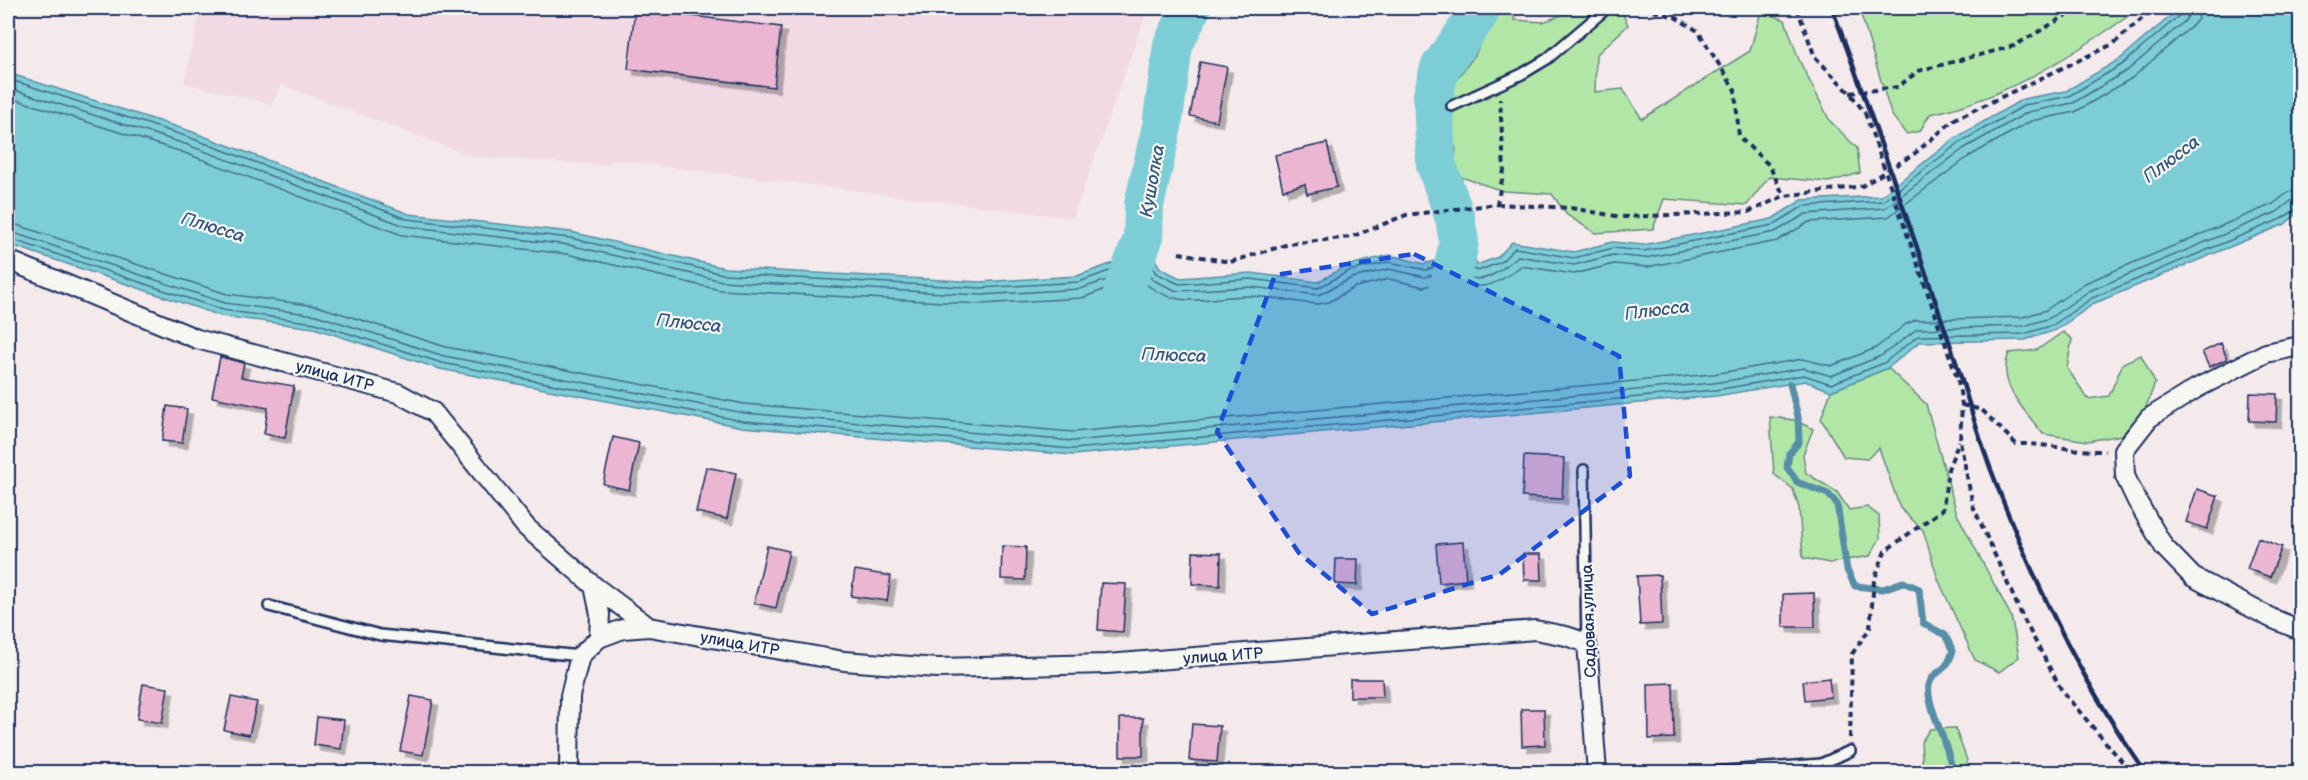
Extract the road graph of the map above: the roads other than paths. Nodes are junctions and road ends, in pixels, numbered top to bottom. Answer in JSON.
{"nodes":[{"id":1,"x":1607,"y":8,"type":"edge"},
{"id":2,"x":1452,"y":106,"type":"dead end"},
{"id":3,"x":8,"y":260,"type":"edge"},
{"id":4,"x":2301,"y":346,"type":"edge"},
{"id":5,"x":1584,"y":470,"type":"dead end"},
{"id":6,"x":594,"y":586,"type":"junction"},
{"id":7,"x":269,"y":606,"type":"dead end"},
{"id":8,"x":649,"y":627,"type":"junction"},
{"id":9,"x":2301,"y":630,"type":"edge"},
{"id":10,"x":599,"y":638,"type":"junction"},
{"id":11,"x":1587,"y":644,"type":"junction"},
{"id":12,"x":580,"y":656,"type":"junction"},
{"id":13,"x":1850,"y":751,"type":"road end"},
{"id":14,"x":569,"y":772,"type":"edge"},
{"id":15,"x":1597,"y":772,"type":"edge"},
{"id":16,"x":1712,"y":772,"type":"edge"}],
"edges":[{"from":1,"to":2,"type":"lane"},
{"from":3,"to":6,"type":"street","name":"улица ИТР"},
{"from":4,"to":9,"type":"street"},
{"from":5,"to":11,"type":"lane","name":"Садовая улица"},
{"from":6,"to":8,"type":"street","name":"улица ИТР"},
{"from":6,"to":10,"type":"street"},
{"from":7,"to":12,"type":"lane"},
{"from":8,"to":10,"type":"street"},
{"from":8,"to":11,"type":"street","name":"улица ИТР"},
{"from":10,"to":12,"type":"street"},
{"from":11,"to":15,"type":"street","name":"Садовая улица"},
{"from":12,"to":14,"type":"street"},
{"from":13,"to":16,"type":"lane"}]}
